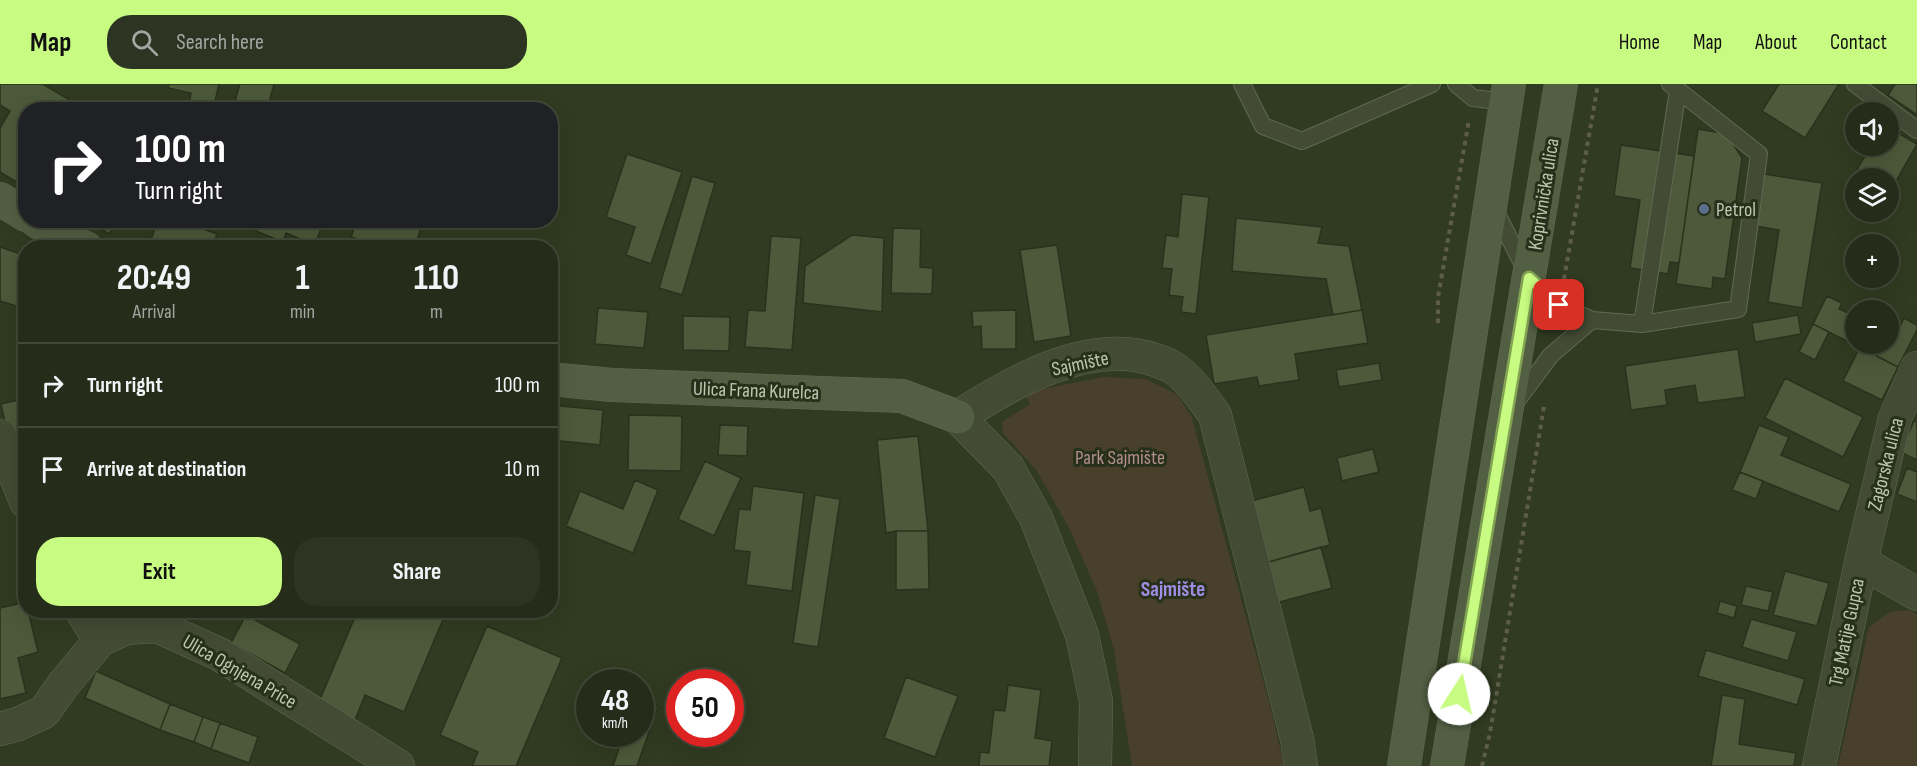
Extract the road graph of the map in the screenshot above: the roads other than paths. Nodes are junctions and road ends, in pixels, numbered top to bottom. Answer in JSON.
{"nodes":[{"id":1,"x":1242,"y":84,"type":"edge"},
{"id":2,"x":1432,"y":84,"type":"edge"},
{"id":3,"x":1456,"y":84,"type":"edge"},
{"id":4,"x":1561,"y":84,"type":"edge"},
{"id":5,"x":1855,"y":84,"type":"edge"},
{"id":6,"x":1674,"y":87,"type":"edge"},
{"id":7,"x":1508,"y":93,"type":"edge"},
{"id":8,"x":1917,"y":130,"type":"edge"},
{"id":9,"x":0,"y":199,"type":"edge"},
{"id":10,"x":1491,"y":202,"type":"junction"},
{"id":11,"x":18,"y":210,"type":"edge"},
{"id":12,"x":47,"y":228,"type":"edge"},
{"id":13,"x":68,"y":240,"type":"edge"},
{"id":14,"x":1529,"y":278,"type":"junction"},
{"id":15,"x":1592,"y":320,"type":"junction"},
{"id":16,"x":1642,"y":324,"type":"junction"},
{"id":17,"x":1917,"y":368,"type":"edge"},
{"id":18,"x":558,"y":380,"type":"edge"},
{"id":19,"x":1506,"y":416,"type":"junction"},
{"id":20,"x":958,"y":417,"type":"junction"},
{"id":21,"x":0,"y":436,"type":"edge"},
{"id":22,"x":18,"y":482,"type":"edge"},
{"id":23,"x":1861,"y":562,"type":"junction"},
{"id":24,"x":1917,"y":594,"type":"edge"},
{"id":25,"x":86,"y":618,"type":"edge"},
{"id":26,"x":100,"y":640,"type":"junction"},
{"id":27,"x":0,"y":729,"type":"edge"},
{"id":28,"x":398,"y":766,"type":"edge"},
{"id":29,"x":1095,"y":766,"type":"edge"},
{"id":30,"x":1301,"y":766,"type":"edge"},
{"id":31,"x":1404,"y":766,"type":"edge"},
{"id":32,"x":1447,"y":766,"type":"edge"},
{"id":33,"x":1819,"y":766,"type":"edge"}],
"edges":[{"from":1,"to":2,"type":"lane"},
{"from":3,"to":7,"type":"lane"},
{"from":4,"to":14,"type":"main road","name":"Koprivnička ulica"},
{"from":5,"to":8,"type":"lane"},
{"from":6,"to":16,"type":"lane"},
{"from":6,"to":16,"type":"lane"},
{"from":7,"to":10,"type":"main road"},
{"from":9,"to":11,"type":"main road"},
{"from":10,"to":14,"type":"lane"},
{"from":10,"to":31,"type":"main road"},
{"from":12,"to":13,"type":"main road"},
{"from":14,"to":15,"type":"lane"},
{"from":14,"to":19,"type":"main road","name":"Koprivnička ulica"},
{"from":15,"to":16,"type":"lane"},
{"from":15,"to":19,"type":"lane"},
{"from":17,"to":23,"type":"street","name":"Zagorska ulica"},
{"from":18,"to":20,"type":"main road","name":"Ulica Frana Kurelca"},
{"from":19,"to":32,"type":"main road","name":"Koprivnička ulica"},
{"from":20,"to":29,"type":"street"},
{"from":20,"to":30,"type":"street","name":"Sajmište"},
{"from":21,"to":22,"type":"street"},
{"from":23,"to":24,"type":"street","name":"Trg Matije Gupca"},
{"from":23,"to":33,"type":"street","name":"Trg Matije Gupca"},
{"from":25,"to":26,"type":"street"},
{"from":26,"to":27,"type":"street","name":"Ulica Ognjena Price"},
{"from":26,"to":28,"type":"street","name":"Ulica Ognjena Price"}]}
